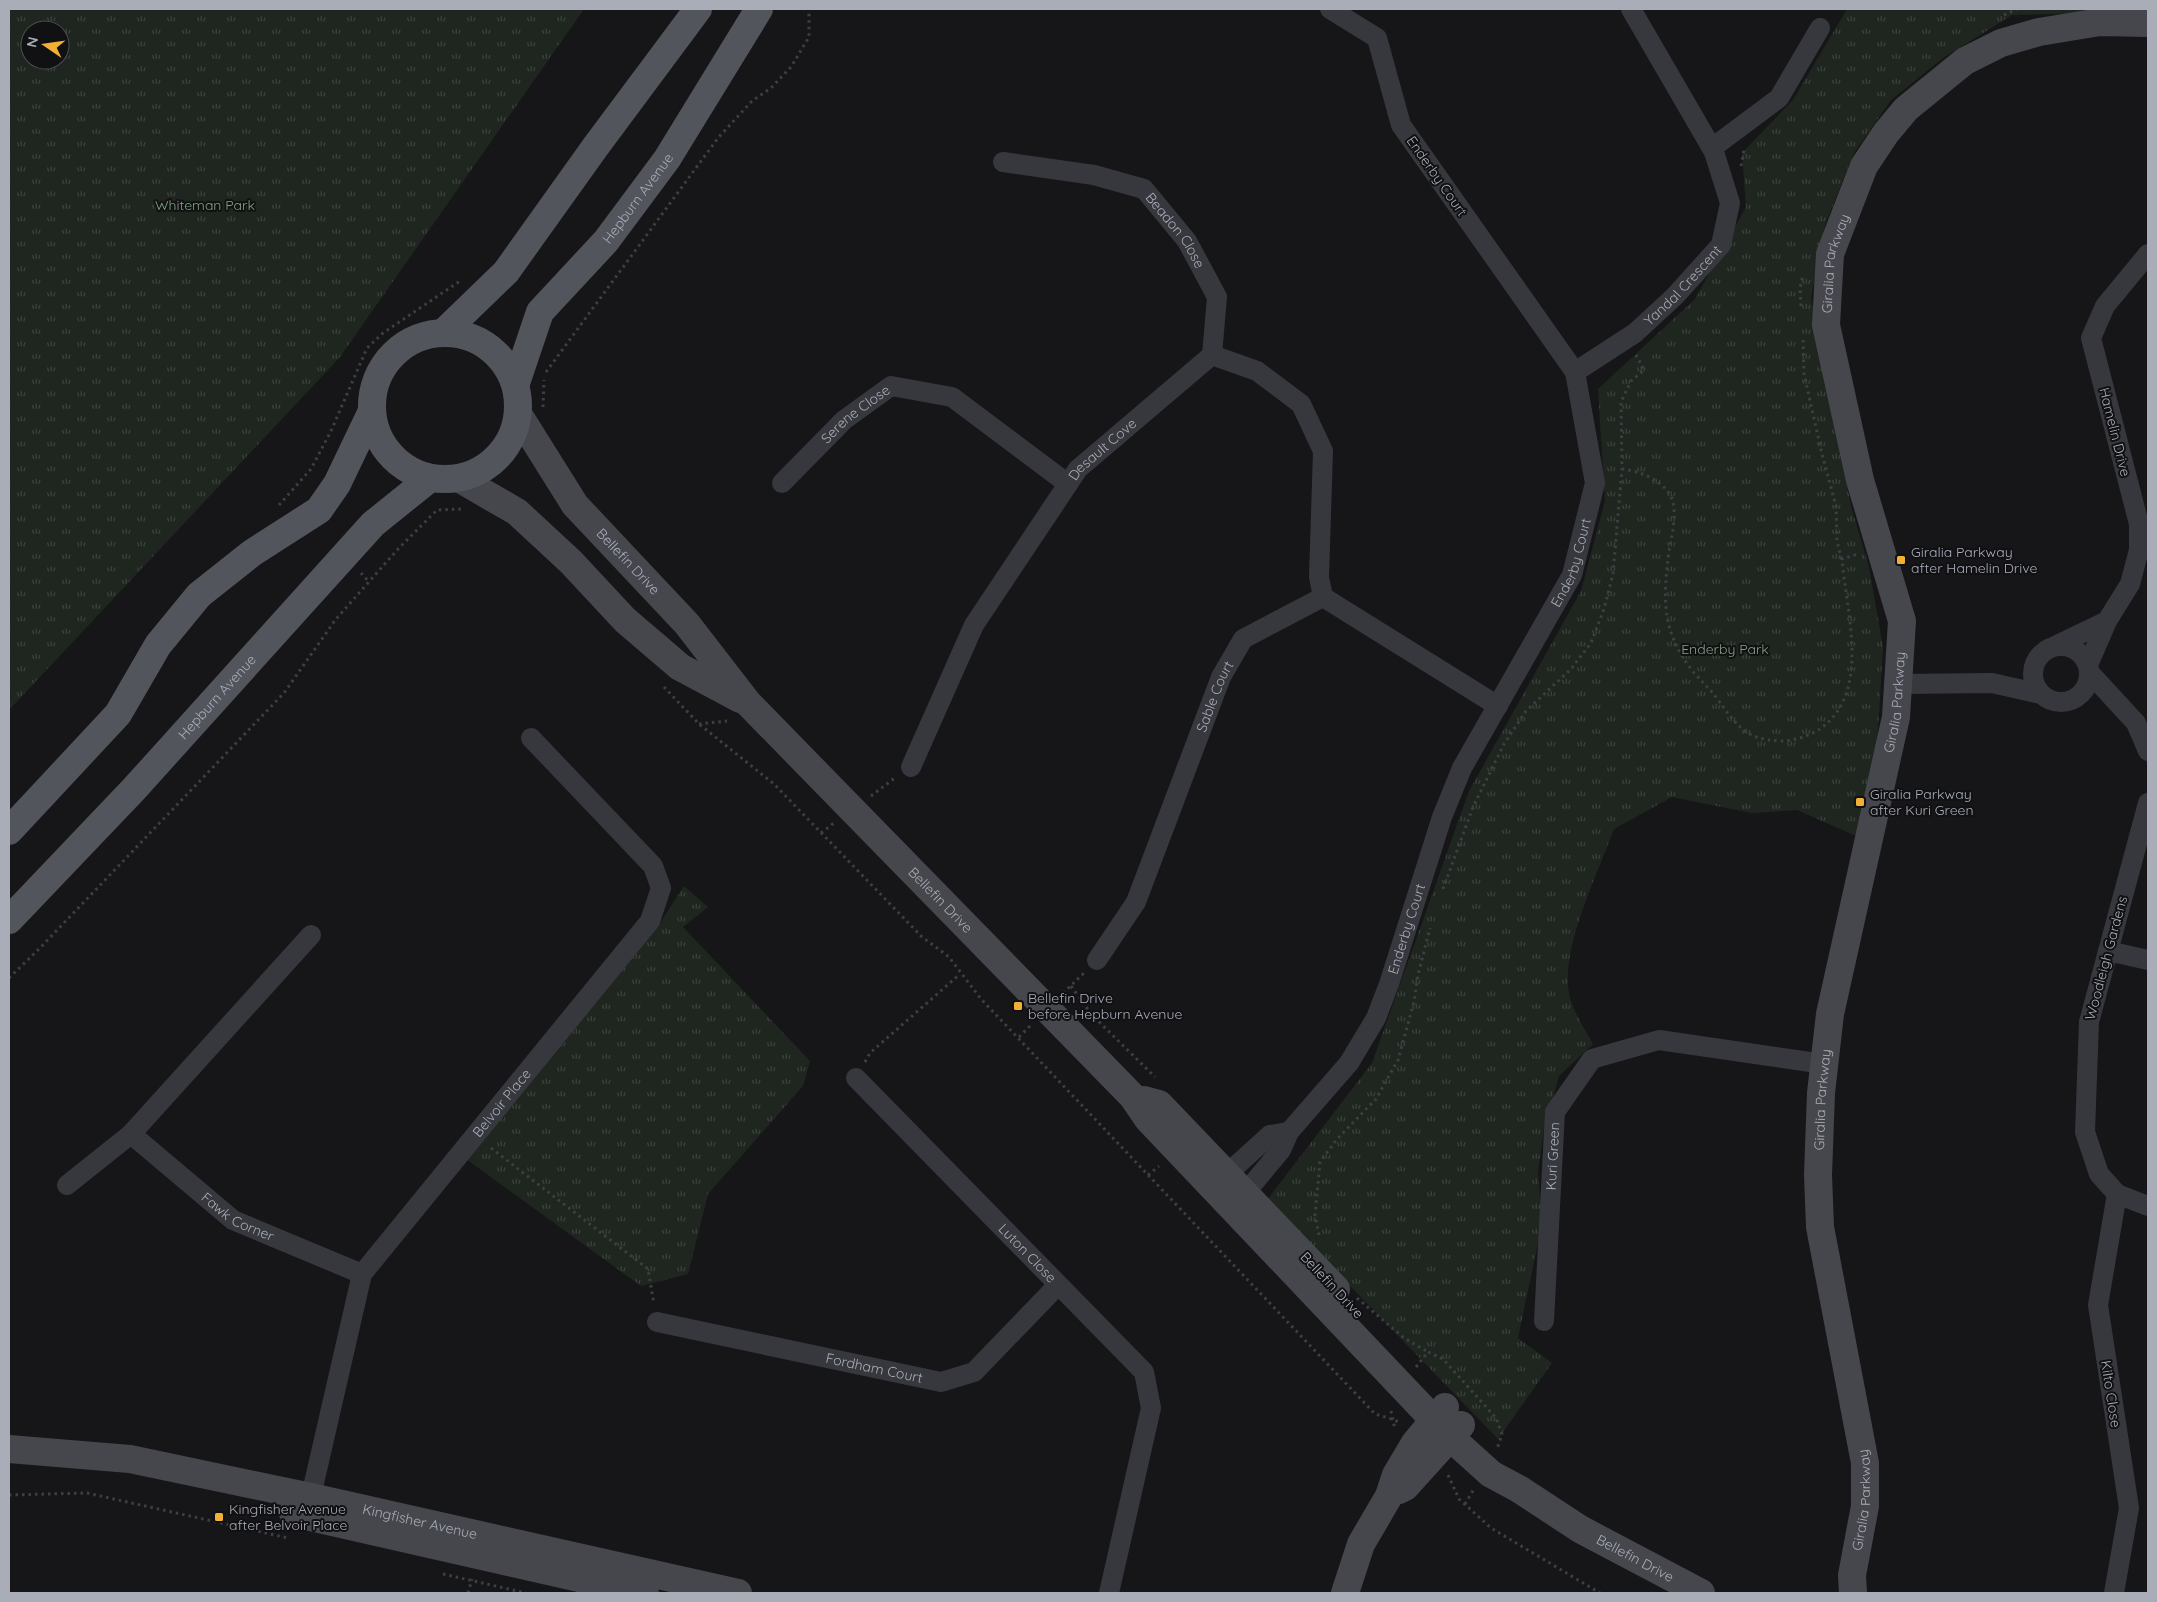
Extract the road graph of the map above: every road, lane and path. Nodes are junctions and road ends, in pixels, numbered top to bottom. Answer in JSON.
{"nodes":[{"id":1,"x":698,"y":9,"type":"edge"},
{"id":2,"x":760,"y":9,"type":"edge"},
{"id":3,"x":809,"y":9,"type":"edge"},
{"id":4,"x":1330,"y":9,"type":"edge"},
{"id":5,"x":1631,"y":9,"type":"edge"},
{"id":6,"x":2146,"y":24,"type":"edge"},
{"id":7,"x":1820,"y":28,"type":"dead end"},
{"id":8,"x":1712,"y":148,"type":"junction"},
{"id":9,"x":1002,"y":162,"type":"dead end"},
{"id":10,"x":2148,"y":254,"type":"edge"},
{"id":11,"x":445,"y":331,"type":"junction"},
{"id":12,"x":1627,"y":339,"type":"junction"},
{"id":13,"x":1212,"y":356,"type":"junction"},
{"id":14,"x":1575,"y":372,"type":"junction"},
{"id":15,"x":516,"y":383,"type":"junction"},
{"id":16,"x":531,"y":411,"type":"junction"},
{"id":17,"x":371,"y":413,"type":"junction"},
{"id":18,"x":1622,"y":469,"type":"junction"},
{"id":19,"x":429,"y":478,"type":"junction"},
{"id":20,"x":460,"y":479,"type":"junction"},
{"id":21,"x":782,"y":483,"type":"dead end"},
{"id":22,"x":1068,"y":484,"type":"junction"},
{"id":23,"x":471,"y":509,"type":"dead end"},
{"id":24,"x":1880,"y":548,"type":"junction"},
{"id":25,"x":2144,"y":550,"type":"edge"},
{"id":26,"x":1322,"y":597,"type":"junction"},
{"id":27,"x":2107,"y":621,"type":"junction"},
{"id":28,"x":2055,"y":646,"type":"junction"},
{"id":29,"x":2034,"y":668,"type":"junction"},
{"id":30,"x":2088,"y":668,"type":"junction"},
{"id":31,"x":1992,"y":683,"type":"junction"},
{"id":32,"x":1900,"y":684,"type":"junction"},
{"id":33,"x":662,"y":685,"type":"dead end"},
{"id":34,"x":2041,"y":694,"type":"junction"},
{"id":35,"x":2077,"y":697,"type":"junction"},
{"id":36,"x":748,"y":703,"type":"junction"},
{"id":37,"x":1498,"y":706,"type":"junction"},
{"id":38,"x":2122,"y":708,"type":"junction"},
{"id":39,"x":531,"y":738,"type":"dead end"},
{"id":40,"x":2148,"y":751,"type":"edge"},
{"id":41,"x":911,"y":767,"type":"joint"},
{"id":42,"x":2148,"y":803,"type":"edge"},
{"id":43,"x":852,"y":810,"type":"junction"},
{"id":44,"x":9,"y":830,"type":"edge"},
{"id":45,"x":1441,"y":895,"type":"dead end"},
{"id":46,"x":9,"y":920,"type":"edge"},
{"id":47,"x":1432,"y":920,"type":"dead end"},
{"id":48,"x":311,"y":935,"type":"dead end"},
{"id":49,"x":2108,"y":951,"type":"junction"},
{"id":50,"x":1097,"y":960,"type":"joint"},
{"id":51,"x":2148,"y":960,"type":"edge"},
{"id":52,"x":960,"y":974,"type":"junction"},
{"id":53,"x":9,"y":978,"type":"edge"},
{"id":54,"x":1047,"y":1009,"type":"junction"},
{"id":55,"x":1824,"y":1064,"type":"junction"},
{"id":56,"x":856,"y":1078,"type":"joint"},
{"id":57,"x":1289,"y":1132,"type":"junction"},
{"id":58,"x":131,"y":1134,"type":"junction"},
{"id":59,"x":475,"y":1135,"type":"junction"},
{"id":60,"x":1220,"y":1180,"type":"junction"},
{"id":61,"x":67,"y":1185,"type":"dead end"},
{"id":62,"x":2117,"y":1194,"type":"junction"},
{"id":63,"x":1239,"y":1200,"type":"junction"},
{"id":64,"x":2148,"y":1206,"type":"edge"},
{"id":65,"x":1320,"y":1240,"type":"dead end"},
{"id":66,"x":362,"y":1274,"type":"junction"},
{"id":67,"x":1058,"y":1285,"type":"junction"},
{"id":68,"x":1352,"y":1293,"type":"dead end"},
{"id":69,"x":1544,"y":1321,"type":"dead end"},
{"id":70,"x":657,"y":1322,"type":"joint"},
{"id":71,"x":1428,"y":1352,"type":"dead end"},
{"id":72,"x":1441,"y":1430,"type":"junction"},
{"id":73,"x":9,"y":1449,"type":"edge"},
{"id":74,"x":9,"y":1468,"type":"edge"},
{"id":75,"x":9,"y":1495,"type":"edge"},
{"id":76,"x":309,"y":1506,"type":"junction"},
{"id":77,"x":297,"y":1541,"type":"dead end"},
{"id":78,"x":442,"y":1574,"type":"dead end"},
{"id":79,"x":1846,"y":1587,"type":"edge"},
{"id":80,"x":526,"y":1593,"type":"edge"},
{"id":81,"x":645,"y":1593,"type":"edge"},
{"id":82,"x":738,"y":1593,"type":"edge"},
{"id":83,"x":1109,"y":1593,"type":"edge"},
{"id":84,"x":1345,"y":1593,"type":"edge"},
{"id":85,"x":1600,"y":1593,"type":"edge"},
{"id":86,"x":1701,"y":1593,"type":"edge"},
{"id":87,"x":2114,"y":1593,"type":"edge"}],
"edges":[{"from":1,"to":11,"type":"main road"},
{"from":2,"to":15,"type":"main road","name":"Hepburn Avenue"},
{"from":3,"to":16,"type":"path"},
{"from":4,"to":14,"type":"street","name":"Enderby Court"},
{"from":5,"to":8,"type":"street","name":"Yandal Crescent"},
{"from":6,"to":24,"type":"street","name":"Giralia Parkway"},
{"from":7,"to":8,"type":"street"},
{"from":8,"to":12,"type":"street","name":"Yandal Crescent"},
{"from":9,"to":13,"type":"street","name":"Beadon Close"},
{"from":10,"to":25,"type":"street","name":"Hamelin Drive"},
{"from":11,"to":15,"type":"main road"},
{"from":11,"to":17,"type":"main road"},
{"from":12,"to":14,"type":"street","name":"Yandal Crescent"},
{"from":12,"to":18,"type":"path"},
{"from":13,"to":22,"type":"street","name":"Desault Cove"},
{"from":13,"to":26,"type":"street"},
{"from":14,"to":37,"type":"street","name":"Enderby Court"},
{"from":15,"to":16,"type":"main road"},
{"from":16,"to":20,"type":"main road"},
{"from":16,"to":36,"type":"street","name":"Bellefin Drive"},
{"from":17,"to":19,"type":"main road"},
{"from":17,"to":44,"type":"main road"},
{"from":18,"to":24,"type":"path"},
{"from":18,"to":45,"type":"path"},
{"from":19,"to":20,"type":"main road"},
{"from":19,"to":46,"type":"main road","name":"Hepburn Avenue"},
{"from":20,"to":36,"type":"street","name":"Bellefin Drive"},
{"from":21,"to":22,"type":"street","name":"Serene Close"},
{"from":22,"to":41,"type":"street","name":"Desault Cove"},
{"from":23,"to":53,"type":"path"},
{"from":24,"to":32,"type":"street","name":"Giralia Parkway"},
{"from":25,"to":27,"type":"street","name":"Hamelin Drive"},
{"from":26,"to":37,"type":"street"},
{"from":26,"to":50,"type":"street","name":"Sable Court"},
{"from":27,"to":28,"type":"street"},
{"from":27,"to":30,"type":"street","name":"Hamelin Drive"},
{"from":28,"to":29,"type":"street"},
{"from":28,"to":30,"type":"street"},
{"from":29,"to":31,"type":"street"},
{"from":29,"to":34,"type":"street"},
{"from":30,"to":35,"type":"street"},
{"from":30,"to":38,"type":"street"},
{"from":31,"to":32,"type":"street"},
{"from":31,"to":34,"type":"street"},
{"from":32,"to":55,"type":"street","name":"Giralia Parkway"},
{"from":33,"to":52,"type":"path"},
{"from":34,"to":35,"type":"street"},
{"from":35,"to":38,"type":"street"},
{"from":36,"to":43,"type":"street","name":"Bellefin Drive"},
{"from":37,"to":57,"type":"street","name":"Enderby Court"},
{"from":38,"to":40,"type":"street"},
{"from":39,"to":59,"type":"street","name":"Belvoir Place"},
{"from":41,"to":43,"type":"path"},
{"from":42,"to":49,"type":"street","name":"Woodleigh Gardens"},
{"from":43,"to":54,"type":"street","name":"Bellefin Drive"},
{"from":47,"to":65,"type":"path"},
{"from":48,"to":58,"type":"street"},
{"from":49,"to":51,"type":"street"},
{"from":49,"to":62,"type":"street","name":"Woodleigh Gardens"},
{"from":50,"to":54,"type":"path"},
{"from":52,"to":56,"type":"path"},
{"from":52,"to":72,"type":"path"},
{"from":54,"to":60,"type":"street","name":"Bellefin Drive"},
{"from":55,"to":69,"type":"street","name":"Kuri Green"},
{"from":55,"to":79,"type":"street","name":"Giralia Parkway"},
{"from":56,"to":67,"type":"street","name":"Luton Close"},
{"from":57,"to":60,"type":"street"},
{"from":57,"to":63,"type":"street","name":"Enderby Court"},
{"from":58,"to":61,"type":"street"},
{"from":58,"to":66,"type":"street","name":"Fawk Corner"},
{"from":59,"to":66,"type":"street","name":"Belvoir Place"},
{"from":59,"to":70,"type":"path"},
{"from":60,"to":63,"type":"street","name":"Bellefin Drive"},
{"from":62,"to":64,"type":"street","name":"Woodleigh Gardens"},
{"from":62,"to":87,"type":"street","name":"Kilto Close"},
{"from":63,"to":72,"type":"street","name":"Bellefin Drive"},
{"from":66,"to":76,"type":"street","name":"Belvoir Place"},
{"from":67,"to":70,"type":"street","name":"Fordham Court"},
{"from":67,"to":83,"type":"street","name":"Luton Close"},
{"from":68,"to":71,"type":"path"},
{"from":72,"to":84,"type":"street"},
{"from":72,"to":85,"type":"path"},
{"from":72,"to":86,"type":"street","name":"Bellefin Drive"},
{"from":73,"to":76,"type":"street","name":"Kingfisher Avenue"},
{"from":74,"to":76,"type":"street","name":"Kingfisher Avenue"},
{"from":75,"to":77,"type":"path"},
{"from":76,"to":81,"type":"street","name":"Kingfisher Avenue"},
{"from":76,"to":82,"type":"street","name":"Kingfisher Avenue"},
{"from":78,"to":80,"type":"path"}]}
